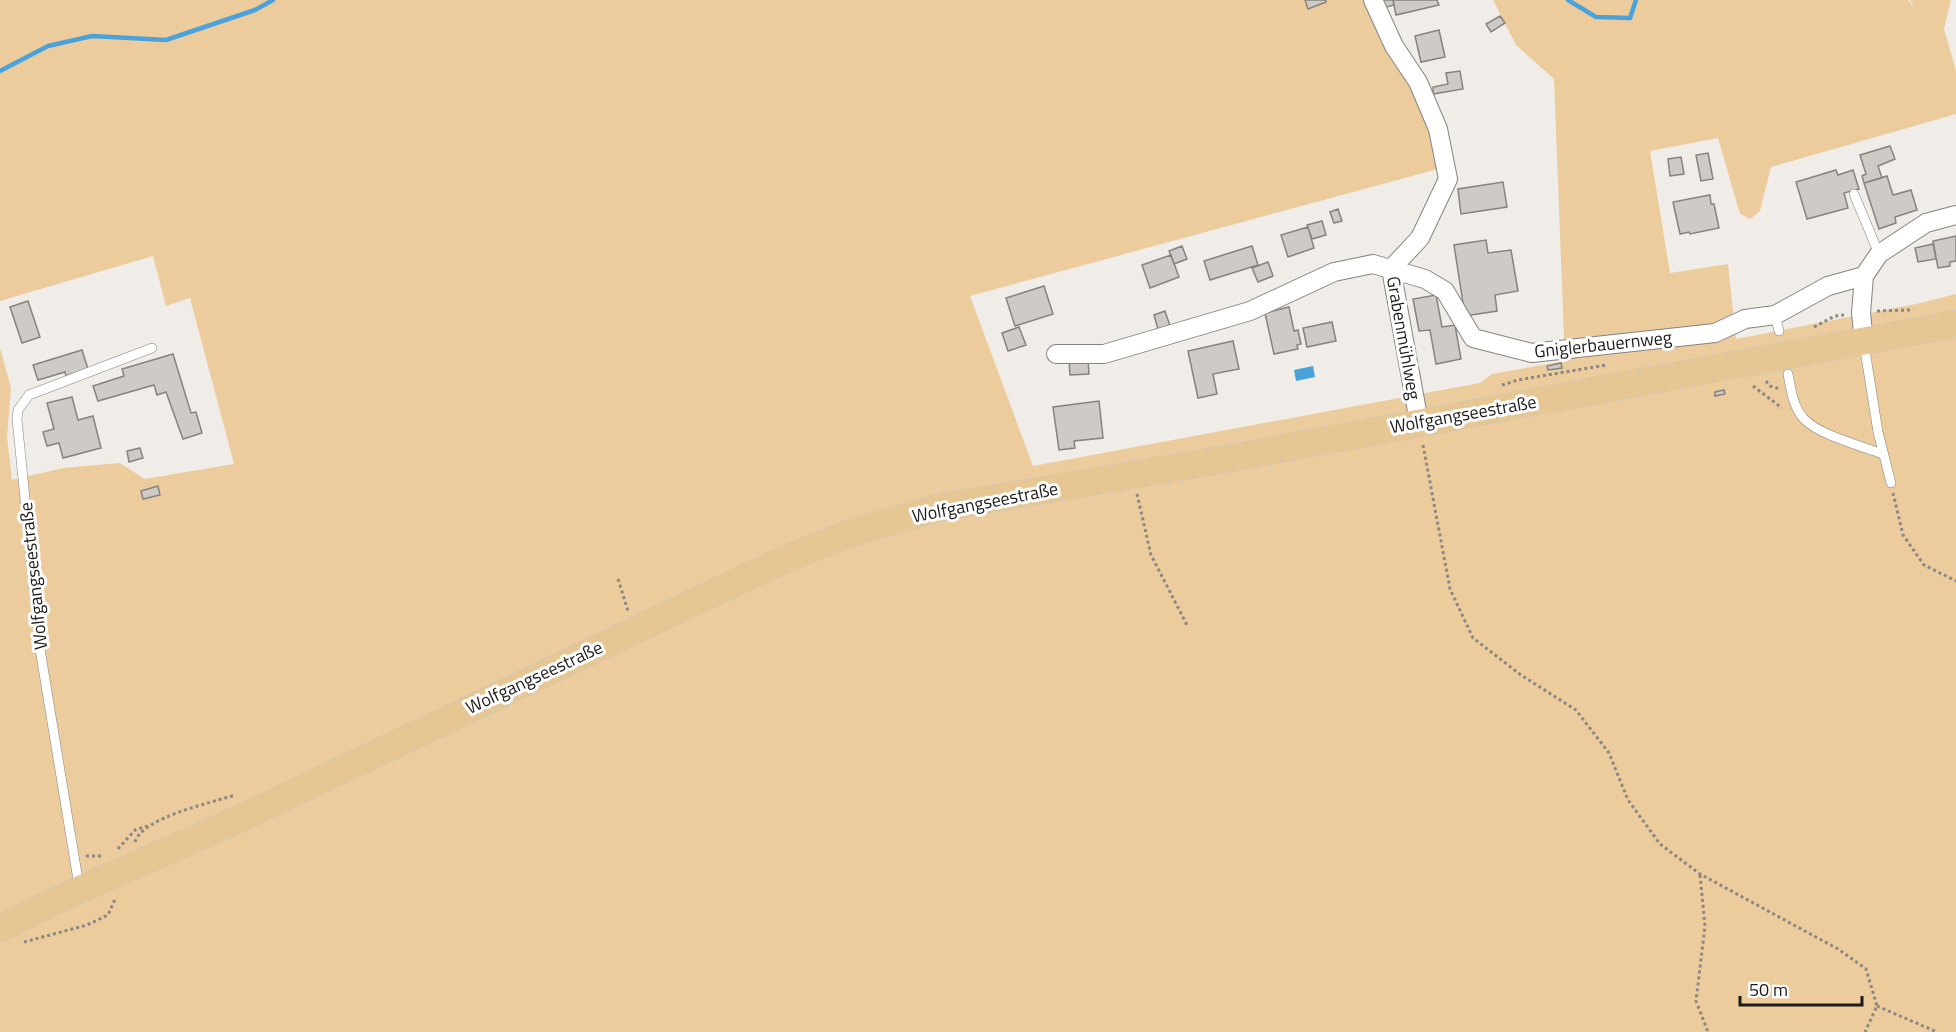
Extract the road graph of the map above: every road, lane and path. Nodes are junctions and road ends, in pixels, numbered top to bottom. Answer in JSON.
{"nodes":[{"id":1,"x":1373,"y":0,"type":"edge"},
{"id":2,"x":1854,"y":194,"type":"dead end"},
{"id":3,"x":1956,"y":215,"type":"edge"},
{"id":4,"x":1879,"y":254,"type":"junction"},
{"id":5,"x":1391,"y":269,"type":"junction"},
{"id":6,"x":1864,"y":276,"type":"junction"},
{"id":7,"x":1916,"y":310,"type":"dead end"},
{"id":8,"x":1861,"y":313,"type":"junction"},
{"id":9,"x":1956,"y":324,"type":"edge"},
{"id":10,"x":1864,"y":342,"type":"junction"},
{"id":11,"x":152,"y":348,"type":"dead end"},
{"id":12,"x":1056,"y":354,"type":"dead end"},
{"id":13,"x":1788,"y":375,"type":"dead end"},
{"id":14,"x":1753,"y":386,"type":"dead end"},
{"id":15,"x":1804,"y":419,"type":"junction"},
{"id":16,"x":1419,"y":422,"type":"junction"},
{"id":17,"x":1883,"y":454,"type":"junction"},
{"id":18,"x":1132,"y":474,"type":"junction"},
{"id":19,"x":1891,"y":483,"type":"joint"},
{"id":20,"x":618,"y":579,"type":"dead end"},
{"id":21,"x":1956,"y":581,"type":"edge"},
{"id":22,"x":1188,"y":627,"type":"dead end"},
{"id":23,"x":633,"y":630,"type":"junction"},
{"id":24,"x":148,"y":825,"type":"dead end"},
{"id":25,"x":112,"y":853,"type":"dead end"},
{"id":26,"x":74,"y":856,"type":"junction"},
{"id":27,"x":103,"y":856,"type":"dead end"},
{"id":28,"x":1700,"y":874,"type":"junction"},
{"id":29,"x":80,"y":890,"type":"junction"},
{"id":30,"x":120,"y":891,"type":"dead end"},
{"id":31,"x":11,"y":935,"type":"edge"},
{"id":32,"x":1877,"y":1006,"type":"junction"},
{"id":33,"x":1708,"y":1032,"type":"edge"},
{"id":34,"x":1865,"y":1032,"type":"edge"},
{"id":35,"x":1937,"y":1032,"type":"edge"}],
"edges":[{"from":1,"to":5,"type":"street","name":"Grabenmühlweg"},
{"from":2,"to":4,"type":"lane"},
{"from":3,"to":4,"type":"street"},
{"from":4,"to":6,"type":"street"},
{"from":5,"to":6,"type":"street","name":"Gniglerbauernweg"},
{"from":5,"to":12,"type":"street","name":"Gniglerbauernweg"},
{"from":5,"to":16,"type":"street","name":"Grabenmühlweg"},
{"from":6,"to":8,"type":"street"},
{"from":7,"to":8,"type":"path"},
{"from":8,"to":10,"type":"street"},
{"from":9,"to":10,"type":"main road","name":"Wolfgangseestraße"},
{"from":10,"to":16,"type":"main road","name":"Wolfgangseestraße"},
{"from":10,"to":17,"type":"lane"},
{"from":11,"to":26,"type":"lane","name":"Wolfgangseestraße"},
{"from":13,"to":15,"type":"lane"},
{"from":14,"to":15,"type":"path"},
{"from":15,"to":17,"type":"lane"},
{"from":16,"to":18,"type":"main road","name":"Wolfgangseestraße"},
{"from":16,"to":28,"type":"path"},
{"from":17,"to":19,"type":"lane"},
{"from":18,"to":22,"type":"path"},
{"from":18,"to":23,"type":"main road","name":"Wolfgangseestraße"},
{"from":19,"to":21,"type":"path"},
{"from":20,"to":23,"type":"path"},
{"from":23,"to":29,"type":"main road","name":"Wolfgangseestraße"},
{"from":24,"to":25,"type":"path"},
{"from":26,"to":27,"type":"path"},
{"from":26,"to":29,"type":"lane","name":"Wolfgangseestraße"},
{"from":28,"to":32,"type":"path"},
{"from":28,"to":33,"type":"path"},
{"from":29,"to":31,"type":"main road","name":"Wolfgangseestraße"},
{"from":30,"to":31,"type":"path"},
{"from":32,"to":34,"type":"path"},
{"from":32,"to":35,"type":"path"}]}
